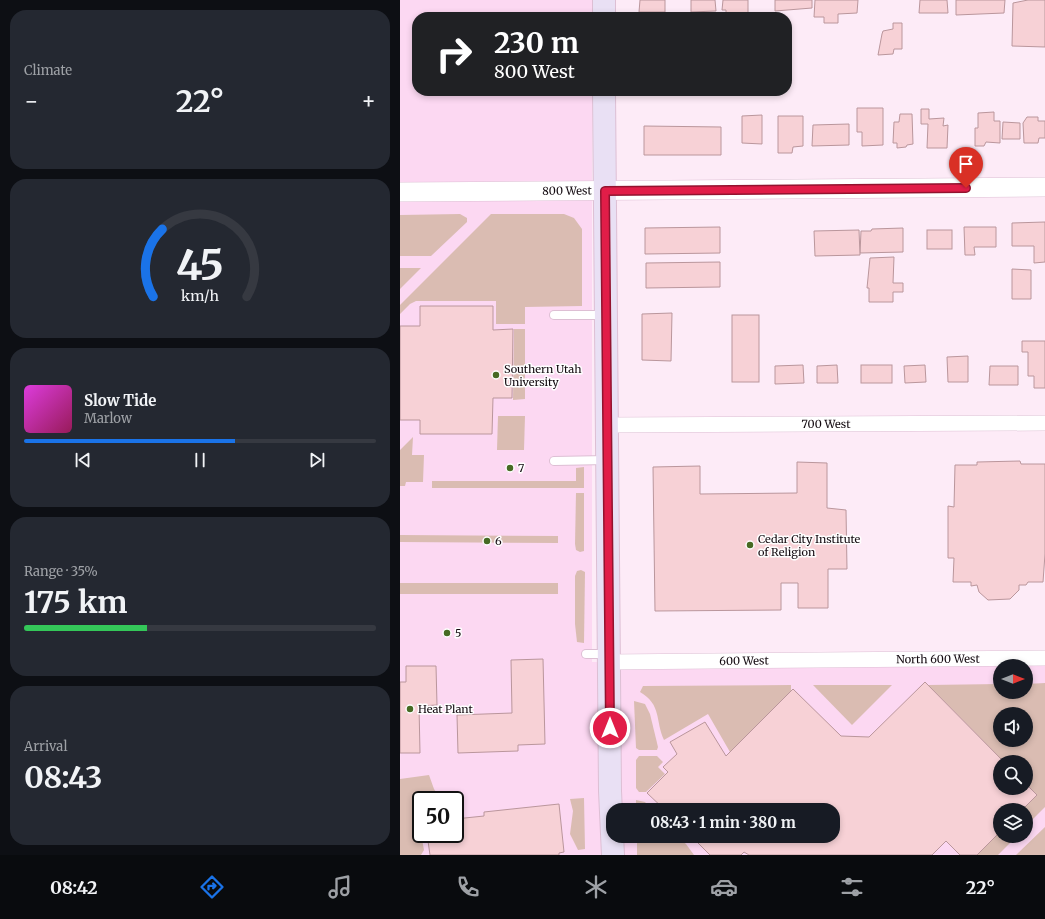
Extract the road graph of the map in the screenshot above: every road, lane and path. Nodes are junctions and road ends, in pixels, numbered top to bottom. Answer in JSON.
{"nodes":[{"id":1,"x":604,"y":0,"type":"edge"},
{"id":2,"x":604,"y":12,"type":"edge"},
{"id":3,"x":604,"y":96,"type":"edge"},
{"id":4,"x":1045,"y":187,"type":"edge"},
{"id":5,"x":605,"y":191,"type":"junction"},
{"id":6,"x":400,"y":192,"type":"edge"},
{"id":7,"x":554,"y":315,"type":"dead end"},
{"id":8,"x":607,"y":315,"type":"junction"},
{"id":9,"x":1045,"y":423,"type":"edge"},
{"id":10,"x":607,"y":425,"type":"junction"},
{"id":11,"x":607,"y":460,"type":"junction"},
{"id":12,"x":554,"y":461,"type":"dead end"},
{"id":13,"x":586,"y":654,"type":"dead end"},
{"id":14,"x":609,"y":658,"type":"junction"},
{"id":15,"x":1045,"y":658,"type":"edge"},
{"id":16,"x":880,"y":660,"type":"joint"},
{"id":17,"x":613,"y":855,"type":"edge"}],
"edges":[{"from":1,"to":2,"type":"main road"},
{"from":3,"to":5,"type":"main road"},
{"from":4,"to":5,"type":"street","name":"800 West"},
{"from":5,"to":6,"type":"street","name":"800 West"},
{"from":5,"to":8,"type":"main road"},
{"from":7,"to":8,"type":"lane"},
{"from":8,"to":10,"type":"main road"},
{"from":9,"to":10,"type":"street","name":"700 West"},
{"from":10,"to":11,"type":"main road"},
{"from":11,"to":12,"type":"lane"},
{"from":11,"to":14,"type":"main road"},
{"from":13,"to":14,"type":"lane"},
{"from":14,"to":16,"type":"street","name":"600 West"},
{"from":14,"to":17,"type":"main road"},
{"from":15,"to":16,"type":"street","name":"North 600 West"}]}
